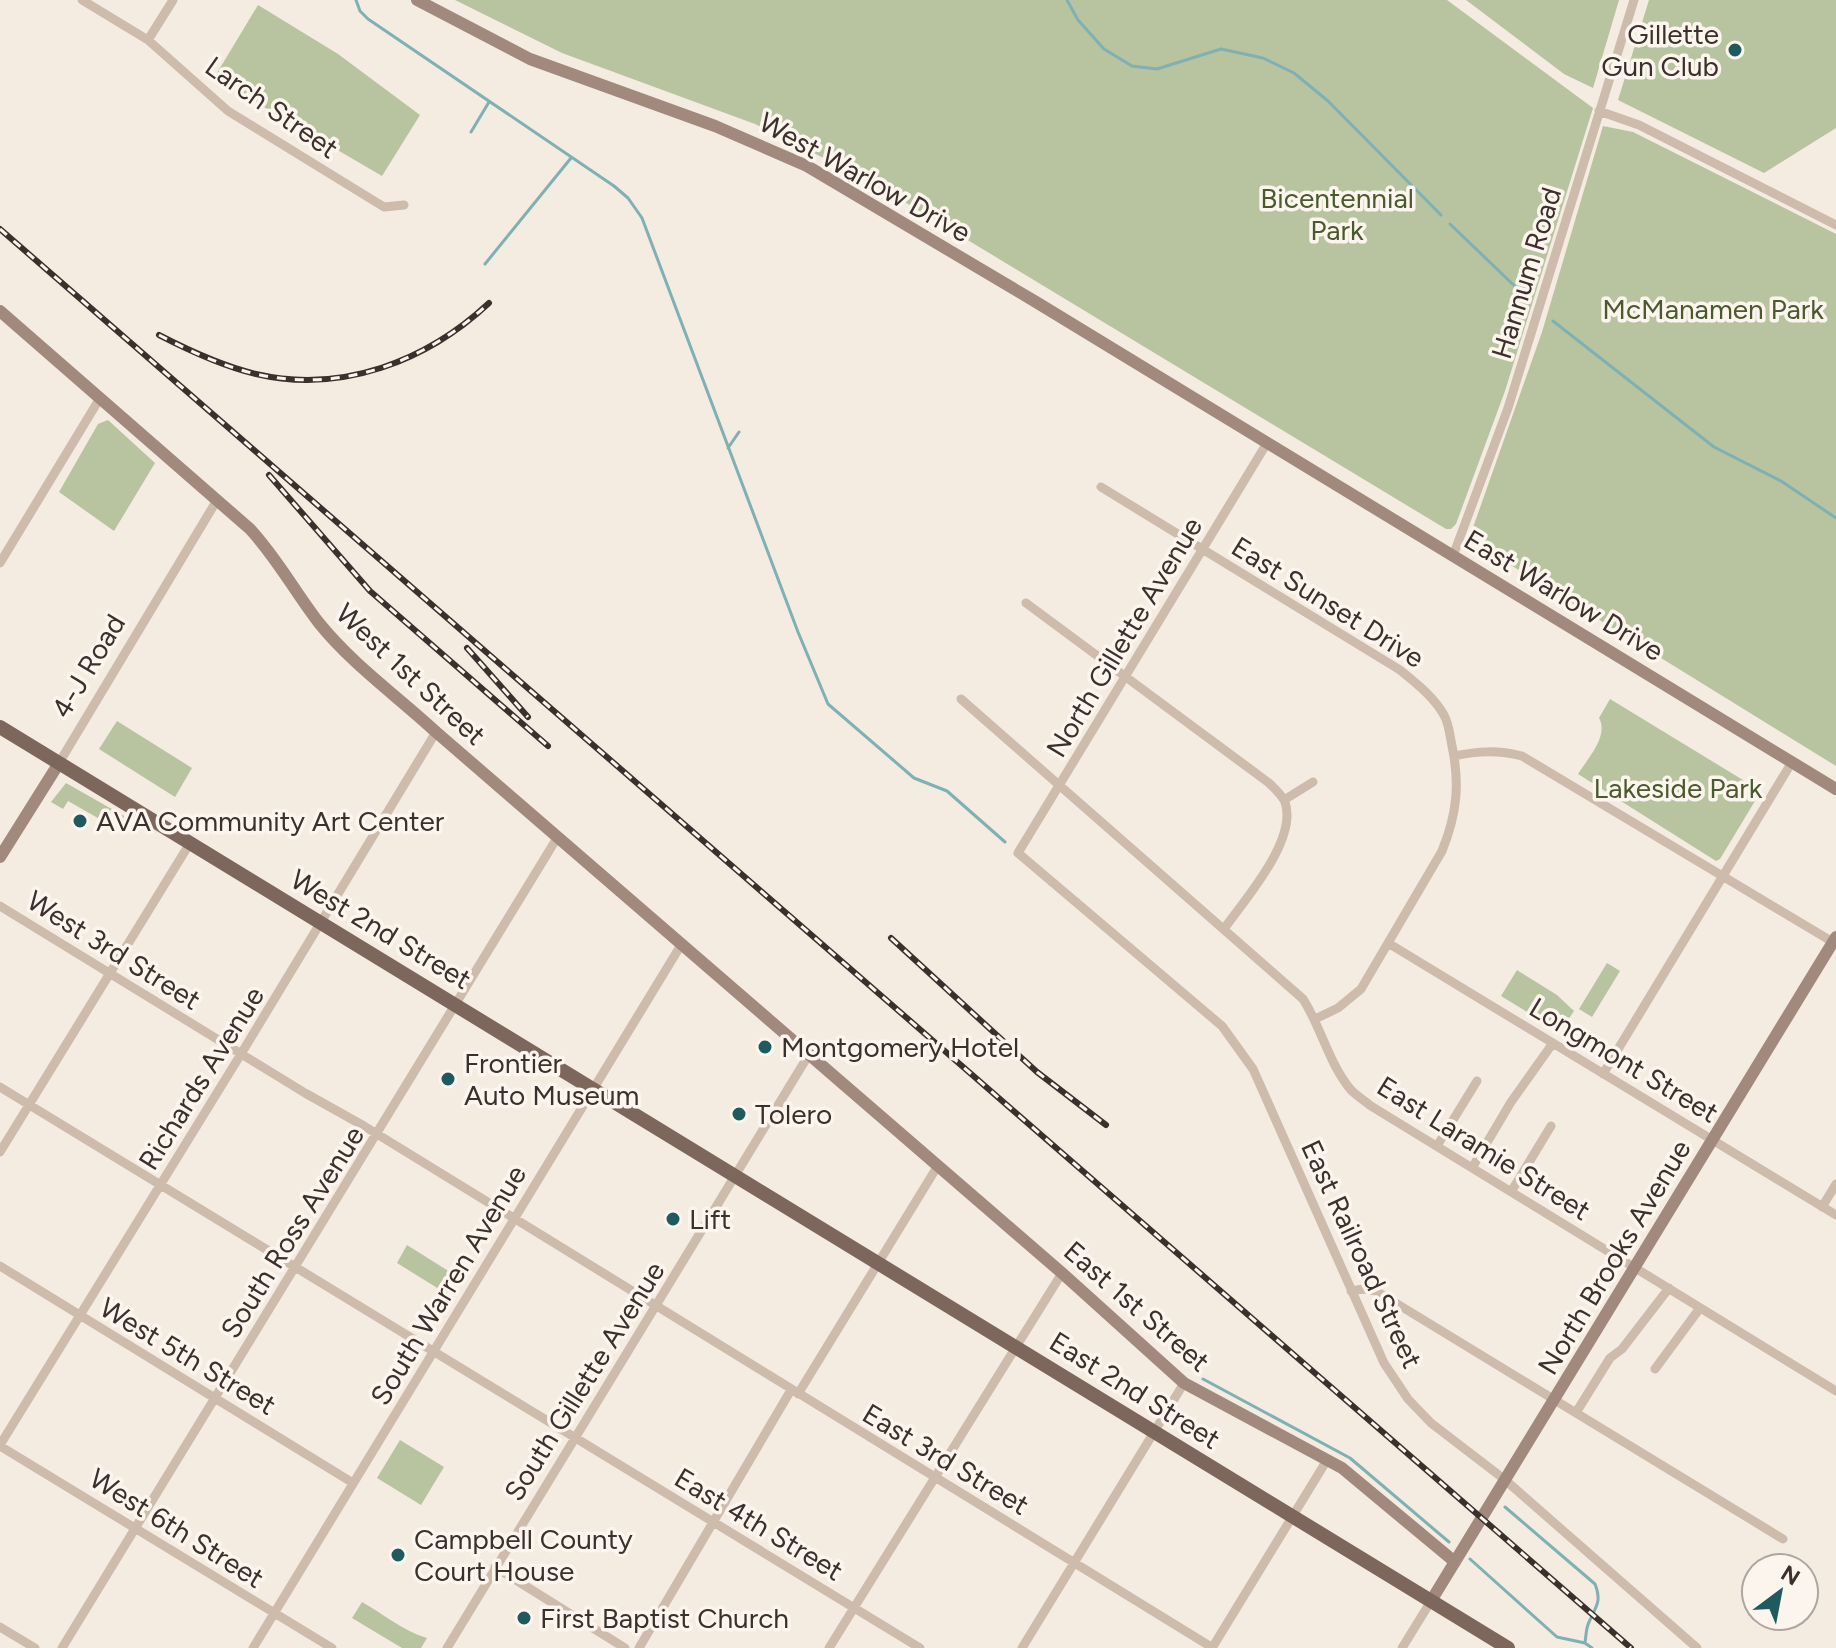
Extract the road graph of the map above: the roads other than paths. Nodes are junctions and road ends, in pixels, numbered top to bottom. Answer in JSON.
{"nodes":[{"id":1,"x":82,"y":0,"type":"edge"},
{"id":2,"x":417,"y":0,"type":"edge"},
{"id":3,"x":1634,"y":0,"type":"edge"},
{"id":4,"x":168,"y":2,"type":"edge"},
{"id":5,"x":148,"y":40,"type":"junction"},
{"id":6,"x":1599,"y":111,"type":"junction"},
{"id":7,"x":404,"y":205,"type":"dead end"},
{"id":8,"x":1836,"y":225,"type":"edge"},
{"id":9,"x":0,"y":311,"type":"edge"},
{"id":10,"x":100,"y":398,"type":"junction"},
{"id":11,"x":1267,"y":443,"type":"junction"},
{"id":12,"x":1101,"y":487,"type":"dead end"},
{"id":13,"x":217,"y":500,"type":"junction"},
{"id":14,"x":1203,"y":550,"type":"junction"},
{"id":15,"x":1453,"y":556,"type":"junction"},
{"id":16,"x":0,"y":563,"type":"edge"},
{"id":17,"x":1026,"y":603,"type":"dead end"},
{"id":18,"x":1127,"y":676,"type":"junction"},
{"id":19,"x":961,"y":699,"type":"dead end"},
{"id":20,"x":0,"y":727,"type":"edge"},
{"id":21,"x":436,"y":732,"type":"junction"},
{"id":22,"x":1454,"y":756,"type":"junction"},
{"id":23,"x":1792,"y":762,"type":"junction"},
{"id":24,"x":59,"y":763,"type":"junction"},
{"id":25,"x":1313,"y":782,"type":"dead end"},
{"id":26,"x":1059,"y":786,"type":"junction"},
{"id":27,"x":1836,"y":789,"type":"edge"},
{"id":28,"x":1284,"y":800,"type":"junction"},
{"id":29,"x":557,"y":838,"type":"junction"},
{"id":30,"x":190,"y":843,"type":"junction"},
{"id":31,"x":1018,"y":853,"type":"joint"},
{"id":32,"x":0,"y":857,"type":"edge"},
{"id":33,"x":1723,"y":876,"type":"junction"},
{"id":34,"x":0,"y":906,"type":"edge"},
{"id":35,"x":320,"y":923,"type":"junction"},
{"id":36,"x":1224,"y":929,"type":"junction"},
{"id":37,"x":1835,"y":941,"type":"edge"},
{"id":38,"x":1388,"y":943,"type":"junction"},
{"id":39,"x":681,"y":945,"type":"junction"},
{"id":40,"x":110,"y":974,"type":"junction"},
{"id":41,"x":456,"y":1005,"type":"junction"},
{"id":42,"x":1315,"y":1019,"type":"junction"},
{"id":43,"x":1553,"y":1043,"type":"junction"},
{"id":44,"x":241,"y":1054,"type":"junction"},
{"id":45,"x":808,"y":1056,"type":"junction"},
{"id":46,"x":1603,"y":1074,"type":"junction"},
{"id":47,"x":1477,"y":1081,"type":"dead end"},
{"id":48,"x":0,"y":1087,"type":"edge"},
{"id":49,"x":594,"y":1090,"type":"junction"},
{"id":50,"x":29,"y":1104,"type":"junction"},
{"id":51,"x":1551,"y":1126,"type":"dead end"},
{"id":52,"x":378,"y":1134,"type":"junction"},
{"id":53,"x":1713,"y":1141,"type":"junction"},
{"id":54,"x":1437,"y":1146,"type":"junction"},
{"id":55,"x":0,"y":1152,"type":"edge"},
{"id":56,"x":937,"y":1167,"type":"junction"},
{"id":57,"x":1472,"y":1168,"type":"junction"},
{"id":58,"x":735,"y":1175,"type":"junction"},
{"id":59,"x":1836,"y":1184,"type":"edge"},
{"id":60,"x":161,"y":1185,"type":"junction"},
{"id":61,"x":1511,"y":1192,"type":"junction"},
{"id":62,"x":1822,"y":1207,"type":"junction"},
{"id":63,"x":1836,"y":1215,"type":"edge"},
{"id":64,"x":513,"y":1218,"type":"junction"},
{"id":65,"x":878,"y":1263,"type":"junction"},
{"id":66,"x":0,"y":1266,"type":"edge"},
{"id":67,"x":296,"y":1268,"type":"junction"},
{"id":68,"x":1635,"y":1268,"type":"junction"},
{"id":69,"x":1062,"y":1273,"type":"junction"},
{"id":70,"x":1669,"y":1288,"type":"junction"},
{"id":71,"x":1351,"y":1291,"type":"junction"},
{"id":72,"x":655,"y":1307,"type":"junction"},
{"id":73,"x":1700,"y":1308,"type":"junction"},
{"id":74,"x":80,"y":1315,"type":"junction"},
{"id":75,"x":1017,"y":1347,"type":"junction"},
{"id":76,"x":433,"y":1352,"type":"junction"},
{"id":77,"x":1655,"y":1369,"type":"dead end"},
{"id":78,"x":1184,"y":1383,"type":"junction"},
{"id":79,"x":1836,"y":1391,"type":"edge"},
{"id":80,"x":795,"y":1392,"type":"junction"},
{"id":81,"x":215,"y":1398,"type":"junction"},
{"id":82,"x":1556,"y":1399,"type":"junction"},
{"id":83,"x":1577,"y":1411,"type":"junction"},
{"id":84,"x":1155,"y":1432,"type":"junction"},
{"id":85,"x":575,"y":1438,"type":"junction"},
{"id":86,"x":0,"y":1445,"type":"edge"},
{"id":87,"x":1327,"y":1460,"type":"junction"},
{"id":88,"x":936,"y":1478,"type":"junction"},
{"id":89,"x":1504,"y":1479,"type":"junction"},
{"id":90,"x":353,"y":1483,"type":"junction"},
{"id":91,"x":1293,"y":1517,"type":"junction"},
{"id":92,"x":714,"y":1522,"type":"junction"},
{"id":93,"x":136,"y":1528,"type":"junction"},
{"id":94,"x":1783,"y":1539,"type":"dead end"},
{"id":95,"x":1455,"y":1562,"type":"junction"},
{"id":96,"x":1074,"y":1564,"type":"junction"},
{"id":97,"x":495,"y":1567,"type":"junction"},
{"id":98,"x":1431,"y":1601,"type":"junction"},
{"id":99,"x":855,"y":1608,"type":"junction"},
{"id":100,"x":274,"y":1613,"type":"junction"},
{"id":101,"x":0,"y":1627,"type":"edge"},
{"id":102,"x":35,"y":1648,"type":"edge"},
{"id":103,"x":62,"y":1648,"type":"edge"},
{"id":104,"x":253,"y":1648,"type":"edge"},
{"id":105,"x":332,"y":1648,"type":"edge"},
{"id":106,"x":447,"y":1648,"type":"edge"},
{"id":107,"x":625,"y":1648,"type":"edge"},
{"id":108,"x":639,"y":1648,"type":"edge"},
{"id":109,"x":829,"y":1648,"type":"edge"},
{"id":110,"x":920,"y":1648,"type":"edge"},
{"id":111,"x":1022,"y":1648,"type":"edge"},
{"id":112,"x":1213,"y":1648,"type":"edge"},
{"id":113,"x":1402,"y":1648,"type":"edge"},
{"id":114,"x":1508,"y":1648,"type":"edge"},
{"id":115,"x":1697,"y":1648,"type":"edge"}],
"edges":[{"from":1,"to":5,"type":"street","name":"Larch Street"},
{"from":2,"to":11,"type":"street","name":"West Warlow Drive"},
{"from":3,"to":6,"type":"street","name":"Hannum Road"},
{"from":4,"to":5,"type":"street"},
{"from":5,"to":7,"type":"street","name":"Larch Street"},
{"from":6,"to":8,"type":"street"},
{"from":6,"to":15,"type":"street","name":"Hannum Road"},
{"from":9,"to":10,"type":"street","name":"West 1st Street"},
{"from":10,"to":13,"type":"street","name":"West 1st Street"},
{"from":10,"to":16,"type":"street"},
{"from":11,"to":14,"type":"street","name":"North Gillette Avenue"},
{"from":11,"to":15,"type":"street","name":"East Warlow Drive"},
{"from":12,"to":14,"type":"street","name":"East Sunset Drive"},
{"from":13,"to":21,"type":"street","name":"West 1st Street"},
{"from":13,"to":24,"type":"street","name":"4-J Road"},
{"from":14,"to":18,"type":"street","name":"North Gillette Avenue"},
{"from":14,"to":22,"type":"street","name":"East Sunset Drive"},
{"from":15,"to":23,"type":"street","name":"East Warlow Drive"},
{"from":17,"to":18,"type":"street"},
{"from":18,"to":26,"type":"street","name":"North Gillette Avenue"},
{"from":18,"to":28,"type":"street"},
{"from":19,"to":26,"type":"street","name":"East Laramie Street"},
{"from":20,"to":24,"type":"main road","name":"West 2nd Street"},
{"from":21,"to":29,"type":"street","name":"West 1st Street"},
{"from":21,"to":35,"type":"street","name":"Richards Avenue"},
{"from":22,"to":33,"type":"street"},
{"from":22,"to":38,"type":"street","name":"East Sunset Drive"},
{"from":23,"to":27,"type":"street","name":"East Warlow Drive"},
{"from":23,"to":33,"type":"street"},
{"from":24,"to":30,"type":"main road","name":"West 2nd Street"},
{"from":24,"to":32,"type":"street","name":"4-J Road"},
{"from":25,"to":28,"type":"street"},
{"from":26,"to":31,"type":"street","name":"North Gillette Avenue"},
{"from":26,"to":36,"type":"street","name":"East Laramie Street"},
{"from":28,"to":36,"type":"street"},
{"from":29,"to":39,"type":"street","name":"West 1st Street"},
{"from":29,"to":41,"type":"street","name":"South Ross Avenue"},
{"from":30,"to":35,"type":"main road","name":"West 2nd Street"},
{"from":30,"to":40,"type":"street"},
{"from":31,"to":71,"type":"street","name":"East Railroad Street"},
{"from":33,"to":37,"type":"street"},
{"from":33,"to":46,"type":"street"},
{"from":34,"to":40,"type":"street","name":"West 3rd Street"},
{"from":35,"to":41,"type":"main road","name":"West 2nd Street"},
{"from":35,"to":44,"type":"street","name":"Richards Avenue"},
{"from":36,"to":42,"type":"street","name":"East Laramie Street"},
{"from":37,"to":53,"type":"street","name":"North Brooks Avenue"},
{"from":38,"to":42,"type":"street","name":"East Sunset Drive"},
{"from":38,"to":43,"type":"street","name":"Longmont Street"},
{"from":39,"to":45,"type":"street","name":"West 1st Street"},
{"from":39,"to":49,"type":"street","name":"South Warren Avenue"},
{"from":40,"to":44,"type":"street","name":"West 3rd Street"},
{"from":40,"to":50,"type":"street"},
{"from":41,"to":49,"type":"main road","name":"West 2nd Street"},
{"from":41,"to":52,"type":"street","name":"South Ross Avenue"},
{"from":42,"to":54,"type":"street","name":"East Laramie Street"},
{"from":43,"to":46,"type":"street","name":"Longmont Street"},
{"from":43,"to":57,"type":"street"},
{"from":44,"to":52,"type":"street","name":"West 3rd Street"},
{"from":44,"to":60,"type":"street","name":"Richards Avenue"},
{"from":45,"to":56,"type":"street","name":"East 1st Street"},
{"from":45,"to":58,"type":"street","name":"South Gillette Avenue"},
{"from":46,"to":53,"type":"street","name":"Longmont Street"},
{"from":47,"to":54,"type":"street"},
{"from":48,"to":50,"type":"street","name":"East 4th Street"},
{"from":49,"to":58,"type":"main road","name":"West 2nd Street"},
{"from":49,"to":64,"type":"street","name":"South Warren Avenue"},
{"from":50,"to":55,"type":"street"},
{"from":50,"to":60,"type":"street","name":"East 4th Street"},
{"from":51,"to":61,"type":"street"},
{"from":52,"to":64,"type":"street","name":"West 3rd Street"},
{"from":52,"to":67,"type":"street","name":"South Ross Avenue"},
{"from":53,"to":62,"type":"street","name":"Longmont Street"},
{"from":53,"to":68,"type":"street","name":"North Brooks Avenue"},
{"from":54,"to":57,"type":"street","name":"East Laramie Street"},
{"from":56,"to":65,"type":"street"},
{"from":56,"to":69,"type":"street","name":"East 1st Street"},
{"from":57,"to":61,"type":"street","name":"East Laramie Street"},
{"from":58,"to":65,"type":"main road","name":"East 2nd Street"},
{"from":58,"to":72,"type":"street","name":"South Gillette Avenue"},
{"from":59,"to":62,"type":"street"},
{"from":60,"to":67,"type":"street","name":"East 4th Street"},
{"from":60,"to":74,"type":"street","name":"Richards Avenue"},
{"from":61,"to":68,"type":"street","name":"East Laramie Street"},
{"from":62,"to":63,"type":"street","name":"Longmont Street"},
{"from":64,"to":72,"type":"street","name":"West 3rd Street"},
{"from":64,"to":76,"type":"street","name":"South Warren Avenue"},
{"from":65,"to":75,"type":"main road","name":"East 2nd Street"},
{"from":65,"to":80,"type":"street"},
{"from":66,"to":74,"type":"street","name":"West 5th Street"},
{"from":67,"to":76,"type":"street","name":"East 4th Street"},
{"from":67,"to":81,"type":"street","name":"South Ross Avenue"},
{"from":68,"to":70,"type":"street","name":"East Laramie Street"},
{"from":68,"to":82,"type":"street","name":"North Brooks Avenue"},
{"from":69,"to":75,"type":"street"},
{"from":69,"to":78,"type":"street","name":"East 1st Street"},
{"from":70,"to":73,"type":"street","name":"East Laramie Street"},
{"from":70,"to":83,"type":"street"},
{"from":71,"to":82,"type":"street"},
{"from":71,"to":89,"type":"street","name":"East Railroad Street"},
{"from":72,"to":80,"type":"street","name":"East 3rd Street"},
{"from":72,"to":85,"type":"street","name":"South Gillette Avenue"},
{"from":73,"to":77,"type":"street"},
{"from":73,"to":79,"type":"street","name":"East Laramie Street"},
{"from":74,"to":81,"type":"street","name":"West 5th Street"},
{"from":74,"to":86,"type":"street","name":"Richards Avenue"},
{"from":75,"to":84,"type":"main road","name":"East 2nd Street"},
{"from":75,"to":88,"type":"street"},
{"from":76,"to":85,"type":"street","name":"East 4th Street"},
{"from":76,"to":90,"type":"street","name":"South Warren Avenue"},
{"from":78,"to":84,"type":"street"},
{"from":78,"to":87,"type":"street","name":"East 1st Street"},
{"from":80,"to":88,"type":"street","name":"East 3rd Street"},
{"from":80,"to":92,"type":"street"},
{"from":81,"to":90,"type":"street","name":"West 5th Street"},
{"from":81,"to":93,"type":"street","name":"South Ross Avenue"},
{"from":82,"to":83,"type":"street"},
{"from":82,"to":89,"type":"street","name":"North Brooks Avenue"},
{"from":83,"to":94,"type":"street"},
{"from":84,"to":91,"type":"main road","name":"East 2nd Street"},
{"from":84,"to":96,"type":"street"},
{"from":85,"to":92,"type":"street","name":"East 4th Street"},
{"from":85,"to":97,"type":"street","name":"South Gillette Avenue"},
{"from":86,"to":93,"type":"street","name":"West 6th Street"},
{"from":87,"to":91,"type":"street"},
{"from":87,"to":95,"type":"street","name":"East 1st Street"},
{"from":88,"to":96,"type":"street","name":"East 3rd Street"},
{"from":88,"to":99,"type":"street"},
{"from":89,"to":95,"type":"street","name":"North Brooks Avenue"},
{"from":89,"to":115,"type":"street","name":"East Railroad Street"},
{"from":90,"to":100,"type":"street","name":"South Warren Avenue"},
{"from":91,"to":98,"type":"main road","name":"East 2nd Street"},
{"from":91,"to":112,"type":"street"},
{"from":92,"to":99,"type":"street","name":"East 4th Street"},
{"from":92,"to":108,"type":"street"},
{"from":93,"to":100,"type":"street","name":"West 6th Street"},
{"from":93,"to":103,"type":"street","name":"South Ross Avenue"},
{"from":95,"to":98,"type":"street","name":"North Brooks Avenue"},
{"from":96,"to":111,"type":"street"},
{"from":96,"to":112,"type":"street","name":"East 3rd Street"},
{"from":97,"to":106,"type":"street","name":"South Gillette Avenue"},
{"from":97,"to":107,"type":"street"},
{"from":98,"to":113,"type":"street"},
{"from":98,"to":114,"type":"main road","name":"East 2nd Street"},
{"from":99,"to":109,"type":"street"},
{"from":99,"to":110,"type":"street","name":"East 4th Street"},
{"from":100,"to":104,"type":"street","name":"South Warren Avenue"},
{"from":100,"to":105,"type":"street","name":"West 6th Street"},
{"from":101,"to":102,"type":"street"}]}
